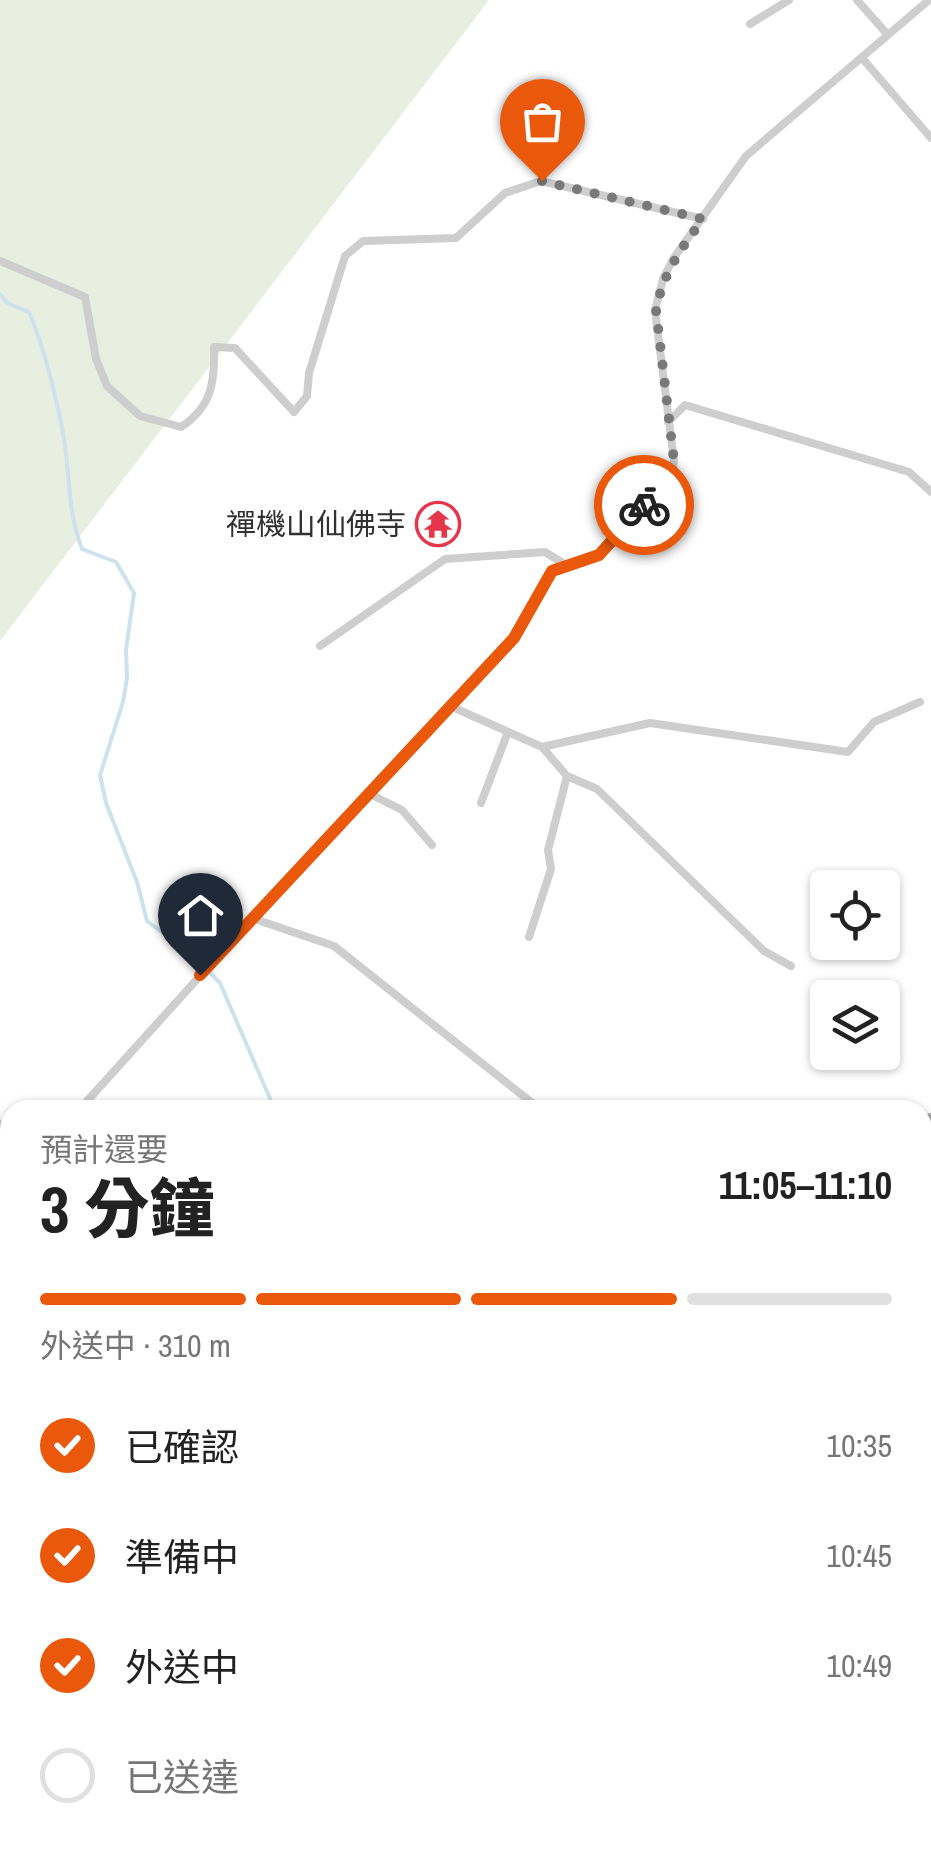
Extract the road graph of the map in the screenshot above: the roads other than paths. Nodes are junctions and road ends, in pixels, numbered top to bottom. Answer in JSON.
{"nodes":[{"id":1,"x":788,"y":0,"type":"edge"},
{"id":2,"x":857,"y":0,"type":"edge"},
{"id":3,"x":930,"y":0,"type":"edge"},
{"id":4,"x":750,"y":24,"type":"dead end"},
{"id":5,"x":888,"y":36,"type":"junction"},
{"id":6,"x":862,"y":58,"type":"junction"},
{"id":7,"x":931,"y":138,"type":"edge"},
{"id":8,"x":703,"y":219,"type":"junction"},
{"id":9,"x":0,"y":260,"type":"edge"},
{"id":10,"x":668,"y":422,"type":"junction"},
{"id":11,"x":931,"y":492,"type":"edge"},
{"id":12,"x":566,"y":565,"type":"junction"},
{"id":13,"x":320,"y":646,"type":"dead end"},
{"id":14,"x":920,"y":702,"type":"dead end"},
{"id":15,"x":450,"y":706,"type":"junction"},
{"id":16,"x":508,"y":732,"type":"junction"},
{"id":17,"x":542,"y":748,"type":"junction"},
{"id":18,"x":567,"y":776,"type":"junction"},
{"id":19,"x":368,"y":793,"type":"junction"},
{"id":20,"x":481,"y":803,"type":"dead end"},
{"id":21,"x":432,"y":845,"type":"dead end"},
{"id":22,"x":252,"y":918,"type":"junction"},
{"id":23,"x":528,"y":938,"type":"dead end"},
{"id":24,"x":791,"y":966,"type":"dead end"},
{"id":25,"x":87,"y":1100,"type":"edge"},
{"id":26,"x":528,"y":1100,"type":"edge"}],
"edges":[{"from":1,"to":4,"type":"lane"},
{"from":2,"to":5,"type":"lane"},
{"from":3,"to":5,"type":"lane"},
{"from":5,"to":6,"type":"lane"},
{"from":6,"to":7,"type":"lane"},
{"from":6,"to":8,"type":"lane"},
{"from":8,"to":9,"type":"lane"},
{"from":8,"to":10,"type":"lane"},
{"from":10,"to":11,"type":"lane"},
{"from":10,"to":12,"type":"lane"},
{"from":12,"to":13,"type":"lane"},
{"from":12,"to":15,"type":"lane"},
{"from":14,"to":17,"type":"lane"},
{"from":15,"to":16,"type":"lane"},
{"from":15,"to":19,"type":"lane"},
{"from":16,"to":17,"type":"lane"},
{"from":16,"to":20,"type":"lane"},
{"from":17,"to":18,"type":"lane"},
{"from":18,"to":23,"type":"lane"},
{"from":18,"to":24,"type":"lane"},
{"from":19,"to":21,"type":"lane"},
{"from":19,"to":22,"type":"lane"},
{"from":22,"to":25,"type":"lane"},
{"from":22,"to":26,"type":"lane"}]}
